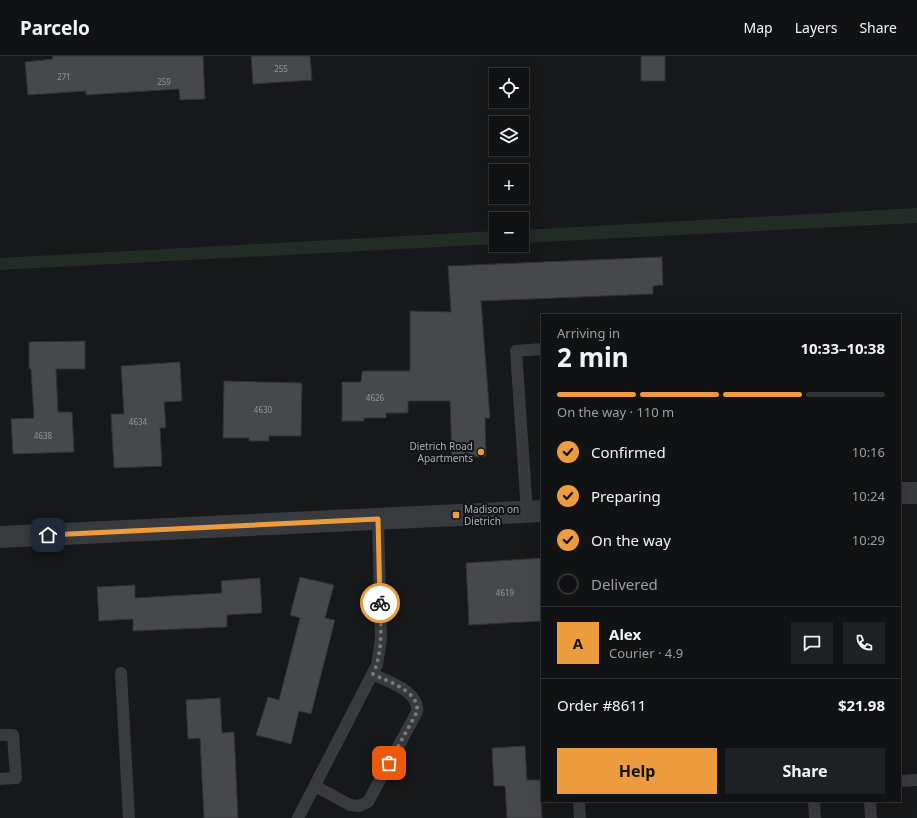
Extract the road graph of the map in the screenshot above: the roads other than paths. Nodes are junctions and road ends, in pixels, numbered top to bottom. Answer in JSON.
{"nodes":[{"id":1,"x":541,"y":349,"type":"edge"},
{"id":2,"x":901,"y":493,"type":"edge"},
{"id":3,"x":917,"y":493,"type":"edge"},
{"id":4,"x":535,"y":511,"type":"edge"},
{"id":5,"x":378,"y":519,"type":"junction"},
{"id":6,"x":0,"y":537,"type":"edge"},
{"id":7,"x":121,"y":673,"type":"dead end"},
{"id":8,"x":373,"y":674,"type":"junction"},
{"id":9,"x":0,"y":735,"type":"edge"},
{"id":10,"x":0,"y":779,"type":"edge"},
{"id":11,"x":917,"y":780,"type":"edge"},
{"id":12,"x":901,"y":781,"type":"edge"},
{"id":13,"x":315,"y":786,"type":"junction"},
{"id":14,"x":579,"y":802,"type":"edge"},
{"id":15,"x":814,"y":802,"type":"edge"},
{"id":16,"x":870,"y":802,"type":"edge"},
{"id":17,"x":129,"y":818,"type":"edge"},
{"id":18,"x":298,"y":818,"type":"edge"},
{"id":19,"x":580,"y":818,"type":"edge"},
{"id":20,"x":815,"y":818,"type":"edge"},
{"id":21,"x":871,"y":818,"type":"edge"}],
"edges":[{"from":1,"to":4,"type":"lane"},
{"from":2,"to":3,"type":"street"},
{"from":4,"to":5,"type":"street"},
{"from":5,"to":6,"type":"street"},
{"from":5,"to":8,"type":"lane"},
{"from":7,"to":17,"type":"lane"},
{"from":8,"to":13,"type":"lane"},
{"from":8,"to":13,"type":"lane"},
{"from":9,"to":10,"type":"lane"},
{"from":11,"to":12,"type":"lane"},
{"from":13,"to":18,"type":"lane"},
{"from":14,"to":19,"type":"lane"},
{"from":15,"to":20,"type":"lane"},
{"from":16,"to":21,"type":"lane"}]}
